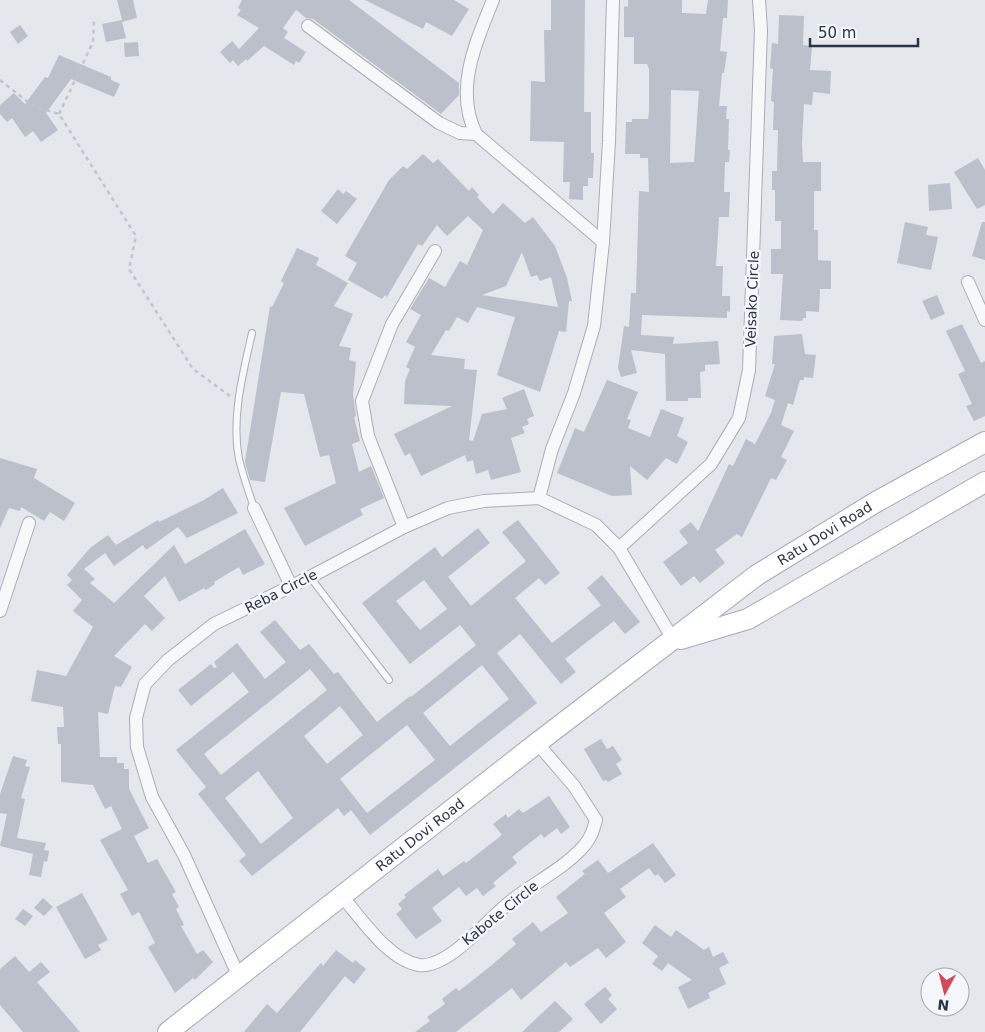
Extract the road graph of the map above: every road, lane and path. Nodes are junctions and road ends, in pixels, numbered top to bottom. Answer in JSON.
{"nodes":[{"id":1,"x":493,"y":0,"type":"edge"},
{"id":2,"x":612,"y":0,"type":"edge"},
{"id":3,"x":759,"y":0,"type":"edge"},
{"id":4,"x":94,"y":20,"type":"dead end"},
{"id":5,"x":308,"y":26,"type":"dead end"},
{"id":6,"x":0,"y":80,"type":"edge"},
{"id":7,"x":59,"y":114,"type":"junction"},
{"id":8,"x":476,"y":134,"type":"junction"},
{"id":9,"x":603,"y":242,"type":"junction"},
{"id":10,"x":436,"y":251,"type":"dead end"},
{"id":11,"x":968,"y":282,"type":"dead end"},
{"id":12,"x":985,"y":320,"type":"edge"},
{"id":13,"x":252,"y":333,"type":"dead end"},
{"id":14,"x":239,"y":403,"type":"junction"},
{"id":15,"x":985,"y":442,"type":"edge"},
{"id":16,"x":985,"y":482,"type":"edge"},
{"id":17,"x":539,"y":498,"type":"junction"},
{"id":18,"x":254,"y":508,"type":"joint"},
{"id":19,"x":29,"y":523,"type":"dead end"},
{"id":20,"x":404,"y":527,"type":"junction"},
{"id":21,"x":619,"y":548,"type":"junction"},
{"id":22,"x":310,"y":577,"type":"junction"},
{"id":23,"x":291,"y":586,"type":"junction"},
{"id":24,"x":0,"y":611,"type":"edge"},
{"id":25,"x":674,"y":640,"type":"junction"},
{"id":26,"x":388,"y":680,"type":"dead end"},
{"id":27,"x":537,"y":744,"type":"junction"},
{"id":28,"x":341,"y":896,"type":"junction"},
{"id":29,"x":240,"y":976,"type":"junction"},
{"id":30,"x":168,"y":1032,"type":"edge"}],
"edges":[{"from":1,"to":8,"type":"street"},
{"from":2,"to":9,"type":"street"},
{"from":3,"to":21,"type":"street","name":"Veisako Circle"},
{"from":4,"to":7,"type":"path"},
{"from":5,"to":8,"type":"street"},
{"from":6,"to":7,"type":"path"},
{"from":7,"to":14,"type":"path"},
{"from":8,"to":9,"type":"street"},
{"from":9,"to":17,"type":"street"},
{"from":10,"to":20,"type":"street"},
{"from":11,"to":12,"type":"street"},
{"from":13,"to":14,"type":"lane"},
{"from":14,"to":18,"type":"lane"},
{"from":15,"to":25,"type":"main road","name":"Ratu Dovi Road"},
{"from":16,"to":25,"type":"main road","name":"Ratu Dovi Road"},
{"from":17,"to":20,"type":"street","name":"Reba Circle"},
{"from":17,"to":21,"type":"street","name":"Reba Circle"},
{"from":18,"to":23,"type":"street"},
{"from":19,"to":24,"type":"street"},
{"from":20,"to":22,"type":"street","name":"Reba Circle"},
{"from":21,"to":25,"type":"street","name":"Reba Circle"},
{"from":22,"to":23,"type":"street","name":"Reba Circle"},
{"from":22,"to":26,"type":"lane"},
{"from":23,"to":29,"type":"street","name":"Reba Circle"},
{"from":25,"to":27,"type":"main road","name":"Ratu Dovi Road"},
{"from":27,"to":28,"type":"main road","name":"Ratu Dovi Road"},
{"from":27,"to":28,"type":"street","name":"Kabote Circle"},
{"from":28,"to":29,"type":"main road","name":"Ratu Dovi Road"},
{"from":29,"to":30,"type":"main road","name":"Ratu Dovi Road"}]}
